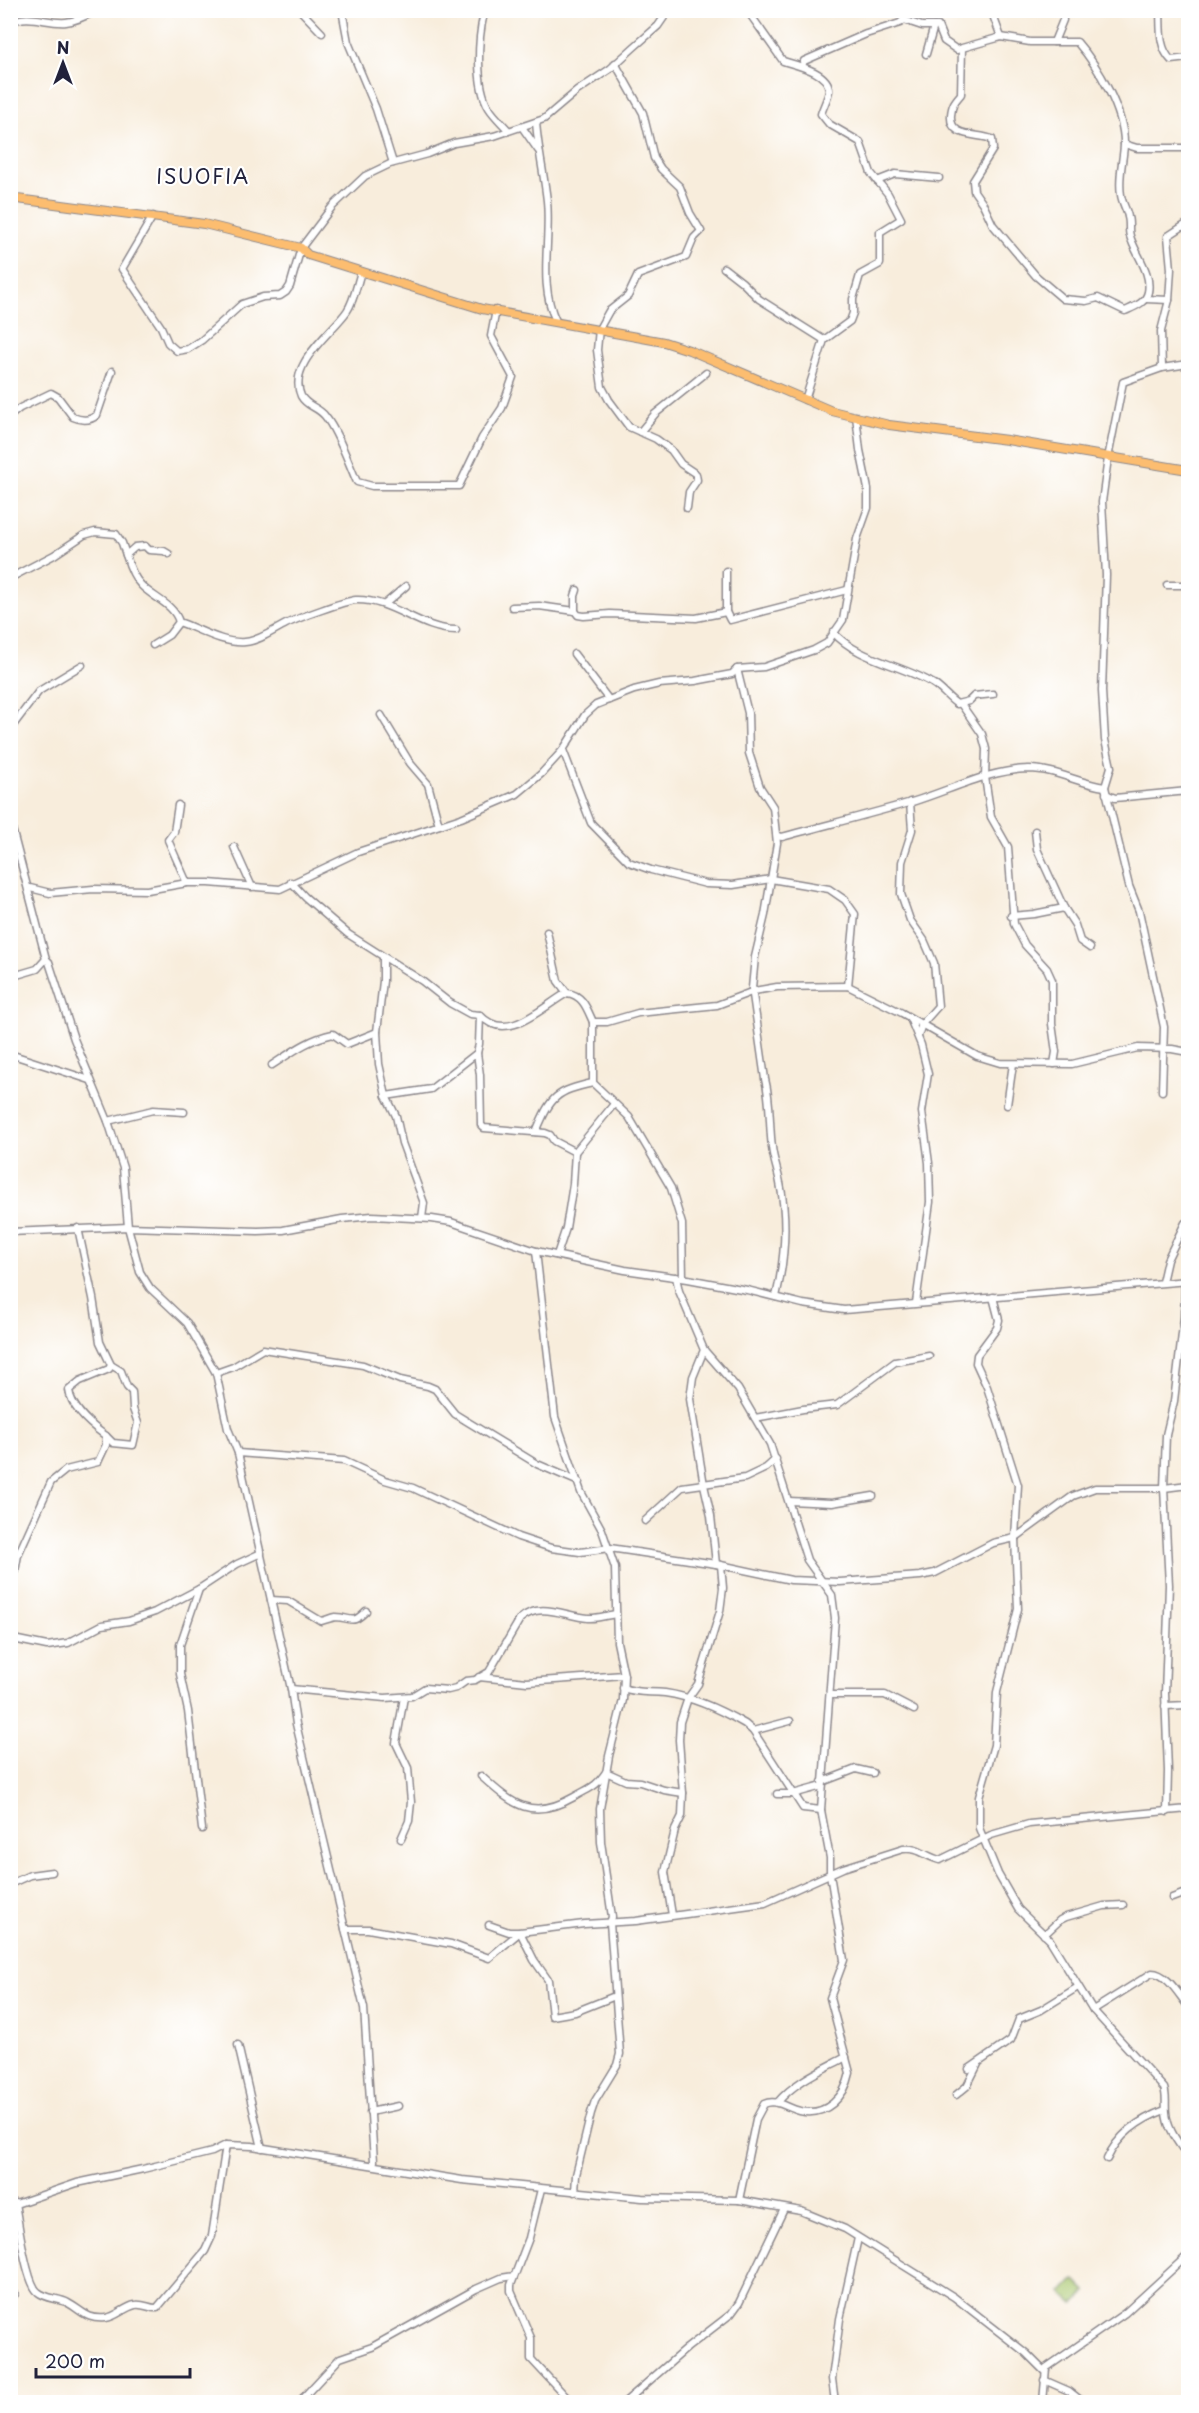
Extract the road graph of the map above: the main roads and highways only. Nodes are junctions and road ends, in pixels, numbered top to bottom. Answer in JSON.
{"nodes":[{"id":1,"x":10,"y":198,"type":"edge"},
{"id":2,"x":1188,"y":470,"type":"edge"}],
"edges":[{"from":1,"to":2,"type":"main road"}]}
